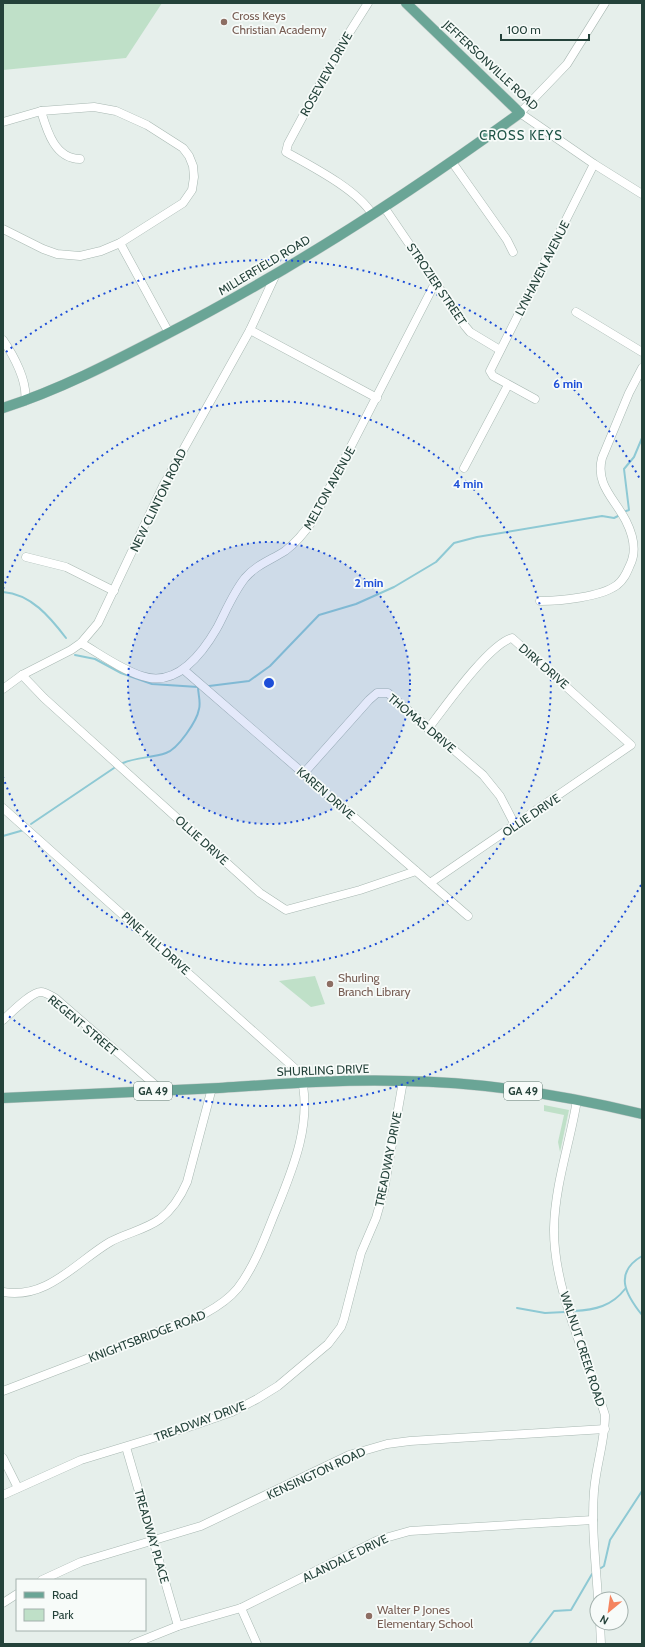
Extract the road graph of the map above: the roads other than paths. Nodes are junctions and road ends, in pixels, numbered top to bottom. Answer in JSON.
{"nodes":[{"id":1,"x":368,"y":3,"type":"edge"},
{"id":2,"x":406,"y":3,"type":"edge"},
{"id":3,"x":605,"y":3,"type":"edge"},
{"id":4,"x":41,"y":111,"type":"junction"},
{"id":5,"x":520,"y":113,"type":"junction"},
{"id":6,"x":3,"y":122,"type":"edge"},
{"id":7,"x":80,"y":159,"type":"dead end"},
{"id":8,"x":452,"y":162,"type":"junction"},
{"id":9,"x":594,"y":164,"type":"junction"},
{"id":10,"x":642,"y":194,"type":"edge"},
{"id":11,"x":384,"y":207,"type":"junction"},
{"id":12,"x":372,"y":214,"type":"junction"},
{"id":13,"x":3,"y":229,"type":"edge"},
{"id":14,"x":120,"y":243,"type":"junction"},
{"id":15,"x":513,"y":252,"type":"dead end"},
{"id":16,"x":275,"y":276,"type":"junction"},
{"id":17,"x":437,"y":284,"type":"junction"},
{"id":18,"x":576,"y":312,"type":"dead end"},
{"id":19,"x":250,"y":330,"type":"junction"},
{"id":20,"x":169,"y":333,"type":"junction"},
{"id":21,"x":3,"y":340,"type":"edge"},
{"id":22,"x":500,"y":350,"type":"junction"},
{"id":23,"x":642,"y":352,"type":"edge"},
{"id":24,"x":642,"y":368,"type":"edge"},
{"id":25,"x":508,"y":385,"type":"junction"},
{"id":26,"x":377,"y":398,"type":"junction"},
{"id":27,"x":535,"y":400,"type":"dead end"},
{"id":28,"x":25,"y":401,"type":"junction"},
{"id":29,"x":3,"y":408,"type":"edge"},
{"id":30,"x":464,"y":468,"type":"dead end"},
{"id":31,"x":26,"y":557,"type":"dead end"},
{"id":32,"x":114,"y":591,"type":"junction"},
{"id":33,"x":540,"y":601,"type":"dead end"},
{"id":34,"x":81,"y":643,"type":"junction"},
{"id":35,"x":184,"y":670,"type":"junction"},
{"id":36,"x":22,"y":675,"type":"junction"},
{"id":37,"x":3,"y":689,"type":"edge"},
{"id":38,"x":428,"y":729,"type":"junction"},
{"id":39,"x":631,"y":745,"type":"joint"},
{"id":40,"x":304,"y":773,"type":"junction"},
{"id":41,"x":3,"y":808,"type":"edge"},
{"id":42,"x":515,"y":825,"type":"junction"},
{"id":43,"x":416,"y":871,"type":"junction"},
{"id":44,"x":430,"y":883,"type":"junction"},
{"id":45,"x":468,"y":916,"type":"dead end"},
{"id":46,"x":3,"y":1020,"type":"edge"},
{"id":47,"x":402,"y":1080,"type":"junction"},
{"id":48,"x":302,"y":1083,"type":"junction"},
{"id":49,"x":212,"y":1088,"type":"junction"},
{"id":50,"x":161,"y":1090,"type":"junction"},
{"id":51,"x":3,"y":1098,"type":"edge"},
{"id":52,"x":578,"y":1100,"type":"junction"},
{"id":53,"x":642,"y":1114,"type":"edge"},
{"id":54,"x":3,"y":1292,"type":"edge"},
{"id":55,"x":3,"y":1391,"type":"edge"},
{"id":56,"x":605,"y":1429,"type":"junction"},
{"id":57,"x":126,"y":1446,"type":"junction"},
{"id":58,"x":3,"y":1458,"type":"edge"},
{"id":59,"x":18,"y":1488,"type":"junction"},
{"id":60,"x":3,"y":1495,"type":"edge"},
{"id":61,"x":593,"y":1520,"type":"junction"},
{"id":62,"x":153,"y":1540,"type":"junction"},
{"id":63,"x":44,"y":1579,"type":"edge"},
{"id":64,"x":597,"y":1591,"type":"edge"},
{"id":65,"x":16,"y":1595,"type":"edge"},
{"id":66,"x":3,"y":1603,"type":"edge"},
{"id":67,"x":241,"y":1608,"type":"junction"},
{"id":68,"x":178,"y":1626,"type":"junction"},
{"id":69,"x":600,"y":1631,"type":"edge"},
{"id":70,"x":133,"y":1644,"type":"edge"},
{"id":71,"x":256,"y":1644,"type":"edge"},
{"id":72,"x":601,"y":1644,"type":"edge"}],
"edges":[{"from":1,"to":12,"type":"street","name":"ROSEVIEW DRIVE"},
{"from":2,"to":5,"type":"main road","name":"JEFFERSONVILLE ROAD"},
{"from":3,"to":5,"type":"street"},
{"from":4,"to":6,"type":"street"},
{"from":4,"to":7,"type":"street"},
{"from":4,"to":14,"type":"street"},
{"from":5,"to":8,"type":"main road","name":"MILLERFIELD ROAD"},
{"from":5,"to":9,"type":"street","name":"JEFFERSONVILLE ROAD"},
{"from":8,"to":11,"type":"main road","name":"MILLERFIELD ROAD"},
{"from":8,"to":15,"type":"street"},
{"from":9,"to":10,"type":"street","name":"JEFFERSONVILLE ROAD"},
{"from":9,"to":22,"type":"street","name":"LYNHAVEN AVENUE"},
{"from":11,"to":12,"type":"main road","name":"MILLERFIELD ROAD"},
{"from":11,"to":17,"type":"street","name":"STROZIER STREET"},
{"from":12,"to":16,"type":"main road","name":"MILLERFIELD ROAD"},
{"from":13,"to":14,"type":"street"},
{"from":14,"to":20,"type":"street"},
{"from":16,"to":19,"type":"street","name":"NEW CLINTON ROAD"},
{"from":16,"to":20,"type":"main road","name":"MILLERFIELD ROAD"},
{"from":17,"to":22,"type":"street","name":"STROZIER STREET"},
{"from":17,"to":26,"type":"street","name":"MELTON AVENUE"},
{"from":18,"to":23,"type":"street"},
{"from":19,"to":26,"type":"street"},
{"from":19,"to":32,"type":"street","name":"NEW CLINTON ROAD"},
{"from":20,"to":28,"type":"main road","name":"MILLERFIELD ROAD"},
{"from":21,"to":28,"type":"street"},
{"from":22,"to":25,"type":"street","name":"LYNHAVEN AVENUE"},
{"from":24,"to":33,"type":"street"},
{"from":25,"to":27,"type":"street"},
{"from":25,"to":30,"type":"street"},
{"from":26,"to":35,"type":"street","name":"MELTON AVENUE"},
{"from":28,"to":29,"type":"main road","name":"MILLERFIELD ROAD"},
{"from":31,"to":32,"type":"street"},
{"from":32,"to":34,"type":"street","name":"NEW CLINTON ROAD"},
{"from":34,"to":35,"type":"street","name":"MELTON AVENUE"},
{"from":34,"to":36,"type":"street","name":"NEW CLINTON ROAD"},
{"from":35,"to":40,"type":"street","name":"KAREN DRIVE"},
{"from":36,"to":37,"type":"street","name":"NEW CLINTON ROAD"},
{"from":36,"to":43,"type":"street","name":"OLLIE DRIVE"},
{"from":38,"to":39,"type":"street","name":"DIRK DRIVE"},
{"from":38,"to":40,"type":"street","name":"THOMAS DRIVE"},
{"from":38,"to":42,"type":"street","name":"THOMAS DRIVE"},
{"from":39,"to":42,"type":"street","name":"OLLIE DRIVE"},
{"from":40,"to":43,"type":"street","name":"KAREN DRIVE"},
{"from":41,"to":48,"type":"street","name":"PINE HILL DRIVE"},
{"from":42,"to":44,"type":"street","name":"OLLIE DRIVE"},
{"from":43,"to":44,"type":"street","name":"KAREN DRIVE"},
{"from":44,"to":45,"type":"street","name":"KAREN DRIVE"},
{"from":46,"to":50,"type":"street","name":"REGENT STREET"},
{"from":47,"to":48,"type":"main road","name":"SHURLING DRIVE","number":"GA 49"},
{"from":47,"to":52,"type":"main road","name":"SHURLING DRIVE","number":"GA 49"},
{"from":47,"to":57,"type":"street","name":"TREADWAY DRIVE"},
{"from":48,"to":49,"type":"main road","name":"SHURLING DRIVE","number":"GA 49"},
{"from":48,"to":55,"type":"street","name":"KNIGHTSBRIDGE ROAD"},
{"from":49,"to":50,"type":"main road","name":"SHURLING DRIVE","number":"GA 49"},
{"from":49,"to":54,"type":"street"},
{"from":50,"to":51,"type":"main road","name":"SHURLING DRIVE","number":"GA 49"},
{"from":52,"to":53,"type":"main road","name":"SHURLING DRIVE","number":"GA 49"},
{"from":52,"to":56,"type":"street","name":"WALNUT CREEK ROAD"},
{"from":56,"to":61,"type":"street","name":"WALNUT CREEK ROAD"},
{"from":56,"to":62,"type":"street","name":"KENSINGTON ROAD"},
{"from":57,"to":59,"type":"street","name":"TREADWAY DRIVE"},
{"from":57,"to":62,"type":"street","name":"TREADWAY PLACE"},
{"from":58,"to":59,"type":"street"},
{"from":59,"to":60,"type":"street","name":"TREADWAY DRIVE"},
{"from":61,"to":64,"type":"street","name":"WALNUT CREEK ROAD"},
{"from":61,"to":67,"type":"street","name":"ALANDALE DRIVE"},
{"from":62,"to":63,"type":"street","name":"KENSINGTON ROAD"},
{"from":62,"to":68,"type":"street","name":"TREADWAY PLACE"},
{"from":65,"to":66,"type":"street"},
{"from":67,"to":68,"type":"street","name":"ALANDALE DRIVE"},
{"from":67,"to":71,"type":"street"},
{"from":68,"to":70,"type":"street","name":"ALANDALE DRIVE"},
{"from":69,"to":72,"type":"street"}]}
